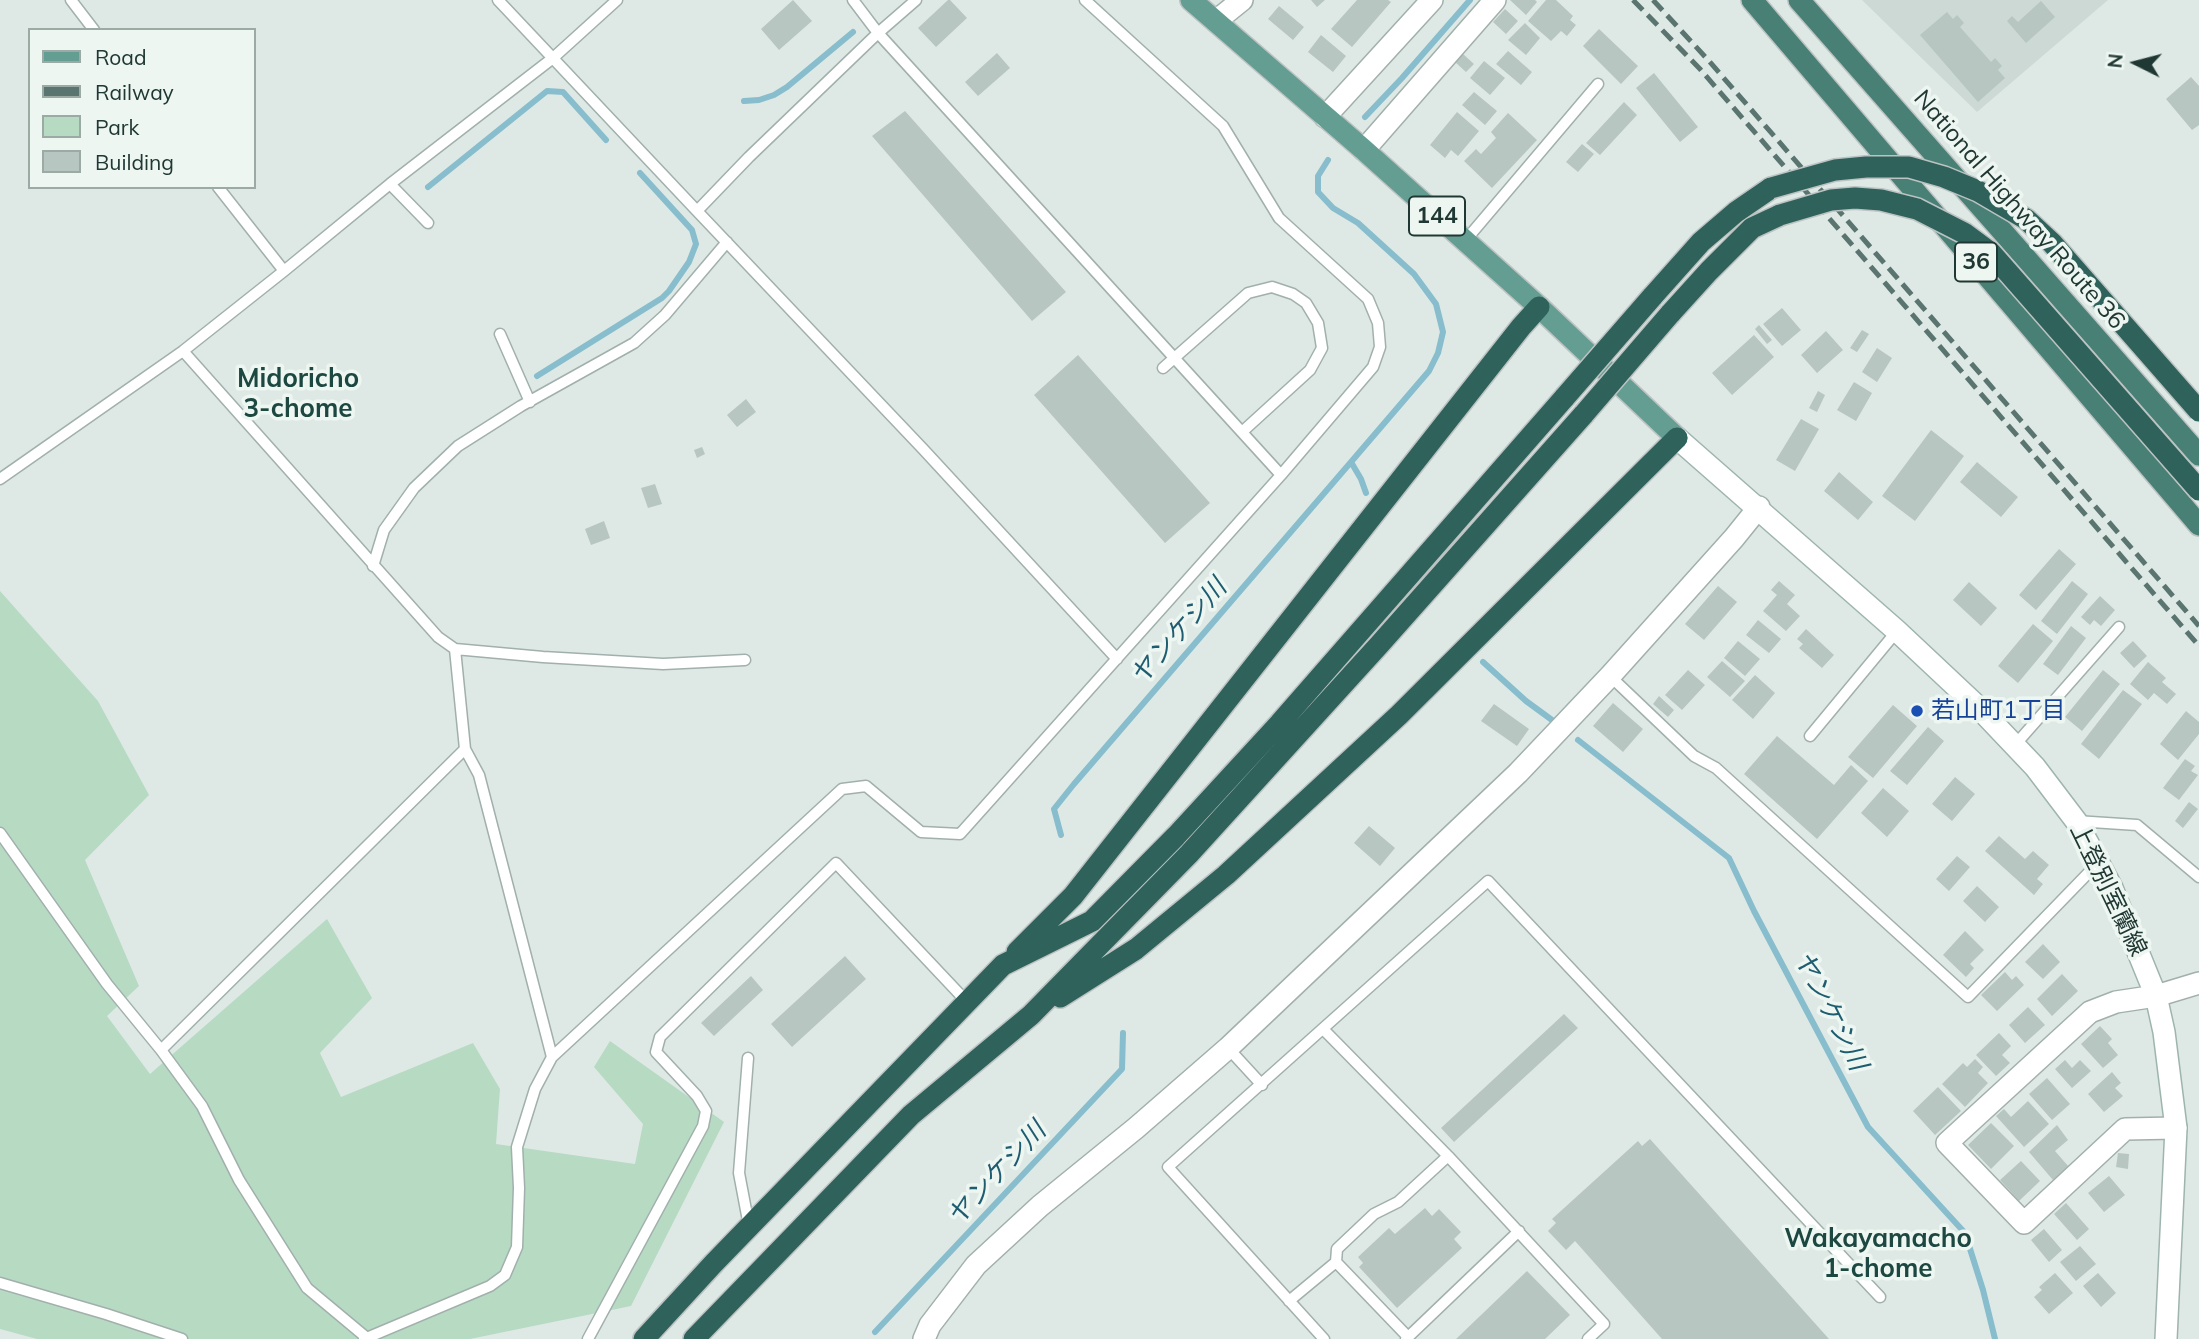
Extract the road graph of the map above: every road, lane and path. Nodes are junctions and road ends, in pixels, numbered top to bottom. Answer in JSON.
{"nodes":[{"id":1,"x":71,"y":0,"type":"edge"},
{"id":2,"x":498,"y":0,"type":"edge"},
{"id":3,"x":617,"y":0,"type":"edge"},
{"id":4,"x":853,"y":0,"type":"edge"},
{"id":5,"x":916,"y":0,"type":"edge"},
{"id":6,"x":1084,"y":0,"type":"edge"},
{"id":7,"x":1191,"y":0,"type":"edge"},
{"id":8,"x":1242,"y":0,"type":"edge"},
{"id":9,"x":1432,"y":0,"type":"edge"},
{"id":10,"x":1495,"y":0,"type":"edge"},
{"id":11,"x":1752,"y":0,"type":"edge"},
{"id":12,"x":1799,"y":0,"type":"edge"},
{"id":13,"x":1216,"y":22,"type":"junction"},
{"id":14,"x":92,"y":28,"type":"edge"},
{"id":15,"x":878,"y":33,"type":"junction"},
{"id":16,"x":553,"y":58,"type":"junction"},
{"id":17,"x":1598,"y":84,"type":"dead end"},
{"id":18,"x":1325,"y":117,"type":"junction"},
{"id":19,"x":1364,"y":150,"type":"junction"},
{"id":20,"x":390,"y":184,"type":"junction"},
{"id":21,"x":220,"y":189,"type":"edge"},
{"id":22,"x":697,"y":211,"type":"junction"},
{"id":23,"x":428,"y":223,"type":"dead end"},
{"id":24,"x":1465,"y":241,"type":"junction"},
{"id":25,"x":727,"y":242,"type":"junction"},
{"id":26,"x":284,"y":271,"type":"junction"},
{"id":27,"x":1538,"y":307,"type":"junction"},
{"id":28,"x":500,"y":334,"type":"dead end"},
{"id":29,"x":183,"y":351,"type":"junction"},
{"id":30,"x":1174,"y":358,"type":"junction"},
{"id":31,"x":1164,"y":368,"type":"dead end"},
{"id":32,"x":530,"y":401,"type":"junction"},
{"id":33,"x":2199,"y":411,"type":"edge"},
{"id":34,"x":1242,"y":432,"type":"junction"},
{"id":35,"x":1677,"y":438,"type":"junction"},
{"id":36,"x":2199,"y":455,"type":"edge"},
{"id":37,"x":1281,"y":475,"type":"junction"},
{"id":38,"x":0,"y":479,"type":"edge"},
{"id":39,"x":2199,"y":490,"type":"edge"},
{"id":40,"x":1759,"y":508,"type":"junction"},
{"id":41,"x":2199,"y":525,"type":"edge"},
{"id":42,"x":373,"y":566,"type":"junction"},
{"id":43,"x":2119,"y":626,"type":"dead end"},
{"id":44,"x":1897,"y":631,"type":"junction"},
{"id":45,"x":455,"y":649,"type":"junction"},
{"id":46,"x":1117,"y":659,"type":"junction"},
{"id":47,"x":745,"y":660,"type":"dead end"},
{"id":48,"x":1610,"y":676,"type":"junction"},
{"id":49,"x":1810,"y":736,"type":"dead end"},
{"id":50,"x":2015,"y":746,"type":"junction"},
{"id":51,"x":465,"y":749,"type":"junction"},
{"id":52,"x":2076,"y":821,"type":"junction"},
{"id":53,"x":0,"y":833,"type":"edge"},
{"id":54,"x":2098,"y":863,"type":"junction"},
{"id":55,"x":2199,"y":877,"type":"edge"},
{"id":56,"x":1003,"y":965,"type":"junction"},
{"id":57,"x":2199,"y":983,"type":"edge"},
{"id":58,"x":2156,"y":996,"type":"junction"},
{"id":59,"x":967,"y":1002,"type":"junction"},
{"id":60,"x":1031,"y":1015,"type":"junction"},
{"id":61,"x":1323,"y":1029,"type":"junction"},
{"id":62,"x":1228,"y":1048,"type":"junction"},
{"id":63,"x":162,"y":1050,"type":"junction"},
{"id":64,"x":552,"y":1057,"type":"junction"},
{"id":65,"x":748,"y":1058,"type":"dead end"},
{"id":66,"x":1262,"y":1085,"type":"junction"},
{"id":67,"x":2176,"y":1128,"type":"junction"},
{"id":68,"x":1448,"y":1156,"type":"junction"},
{"id":69,"x":749,"y":1226,"type":"junction"},
{"id":70,"x":1519,"y":1231,"type":"junction"},
{"id":71,"x":1336,"y":1262,"type":"junction"},
{"id":72,"x":0,"y":1283,"type":"edge"},
{"id":73,"x":1880,"y":1297,"type":"dead end"},
{"id":74,"x":1289,"y":1301,"type":"junction"},
{"id":75,"x":365,"y":1338,"type":"edge"},
{"id":76,"x":1407,"y":1338,"type":"edge"},
{"id":77,"x":182,"y":1339,"type":"edge"},
{"id":78,"x":588,"y":1339,"type":"edge"},
{"id":79,"x":644,"y":1339,"type":"edge"},
{"id":80,"x":694,"y":1339,"type":"edge"},
{"id":81,"x":924,"y":1339,"type":"edge"},
{"id":82,"x":1324,"y":1339,"type":"edge"},
{"id":83,"x":1588,"y":1339,"type":"edge"},
{"id":84,"x":2166,"y":1339,"type":"edge"}],
"edges":[{"from":1,"to":14,"type":"lane"},
{"from":2,"to":16,"type":"lane"},
{"from":3,"to":16,"type":"lane"},
{"from":4,"to":15,"type":"lane"},
{"from":5,"to":15,"type":"lane"},
{"from":6,"to":37,"type":"lane"},
{"from":7,"to":13,"type":"main road","number":"144"},
{"from":8,"to":13,"type":"street"},
{"from":9,"to":18,"type":"street"},
{"from":10,"to":19,"type":"street"},
{"from":11,"to":41,"type":"highway","number":"36"},
{"from":12,"to":36,"type":"highway","name":"National Highway Route 36","number":"36"},
{"from":13,"to":18,"type":"main road","number":"144"},
{"from":15,"to":22,"type":"lane"},
{"from":15,"to":30,"type":"lane"},
{"from":16,"to":20,"type":"lane"},
{"from":16,"to":22,"type":"lane"},
{"from":17,"to":24,"type":"lane"},
{"from":18,"to":19,"type":"main road","number":"144"},
{"from":19,"to":24,"type":"main road","number":"144"},
{"from":20,"to":23,"type":"lane"},
{"from":20,"to":26,"type":"lane"},
{"from":21,"to":26,"type":"lane"},
{"from":22,"to":25,"type":"lane"},
{"from":24,"to":27,"type":"main road","number":"144"},
{"from":25,"to":32,"type":"lane"},
{"from":25,"to":46,"type":"lane"},
{"from":26,"to":29,"type":"lane"},
{"from":27,"to":35,"type":"main road","number":"144"},
{"from":27,"to":56,"type":"highway"},
{"from":28,"to":32,"type":"lane"},
{"from":29,"to":38,"type":"lane"},
{"from":29,"to":42,"type":"lane"},
{"from":30,"to":31,"type":"lane"},
{"from":30,"to":34,"type":"lane"},
{"from":30,"to":34,"type":"lane"},
{"from":32,"to":42,"type":"lane"},
{"from":33,"to":56,"type":"highway","bridge":true},
{"from":34,"to":37,"type":"lane"},
{"from":35,"to":40,"type":"street","name":"上登別室蘭線"},
{"from":35,"to":60,"type":"highway"},
{"from":37,"to":46,"type":"lane"},
{"from":39,"to":60,"type":"highway","bridge":true},
{"from":40,"to":44,"type":"street","name":"上登別室蘭線"},
{"from":40,"to":48,"type":"street"},
{"from":42,"to":45,"type":"lane"},
{"from":43,"to":50,"type":"lane"},
{"from":44,"to":49,"type":"lane"},
{"from":44,"to":50,"type":"street","name":"上登別室蘭線"},
{"from":45,"to":47,"type":"lane"},
{"from":45,"to":51,"type":"lane"},
{"from":46,"to":64,"type":"lane"},
{"from":48,"to":54,"type":"lane"},
{"from":48,"to":62,"type":"street"},
{"from":50,"to":52,"type":"street","name":"上登別室蘭線"},
{"from":51,"to":63,"type":"lane"},
{"from":51,"to":64,"type":"lane"},
{"from":52,"to":54,"type":"street","name":"上登別室蘭線"},
{"from":52,"to":55,"type":"lane"},
{"from":53,"to":63,"type":"lane"},
{"from":54,"to":58,"type":"street","name":"上登別室蘭線"},
{"from":56,"to":59,"type":"highway"},
{"from":57,"to":58,"type":"street"},
{"from":58,"to":67,"type":"street","name":"上登別室蘭線"},
{"from":58,"to":67,"type":"street"},
{"from":59,"to":69,"type":"highway"},
{"from":59,"to":78,"type":"lane"},
{"from":60,"to":80,"type":"highway"},
{"from":61,"to":66,"type":"lane"},
{"from":61,"to":68,"type":"lane"},
{"from":61,"to":73,"type":"lane"},
{"from":62,"to":66,"type":"lane"},
{"from":62,"to":81,"type":"street"},
{"from":63,"to":75,"type":"lane"},
{"from":64,"to":75,"type":"lane"},
{"from":65,"to":69,"type":"lane"},
{"from":66,"to":74,"type":"lane"},
{"from":67,"to":84,"type":"street","name":"上登別室蘭線"},
{"from":68,"to":70,"type":"lane"},
{"from":68,"to":71,"type":"lane"},
{"from":69,"to":79,"type":"highway"},
{"from":70,"to":76,"type":"lane"},
{"from":70,"to":83,"type":"lane"},
{"from":71,"to":74,"type":"lane"},
{"from":71,"to":76,"type":"lane"},
{"from":72,"to":77,"type":"lane"},
{"from":74,"to":82,"type":"lane"}]}
